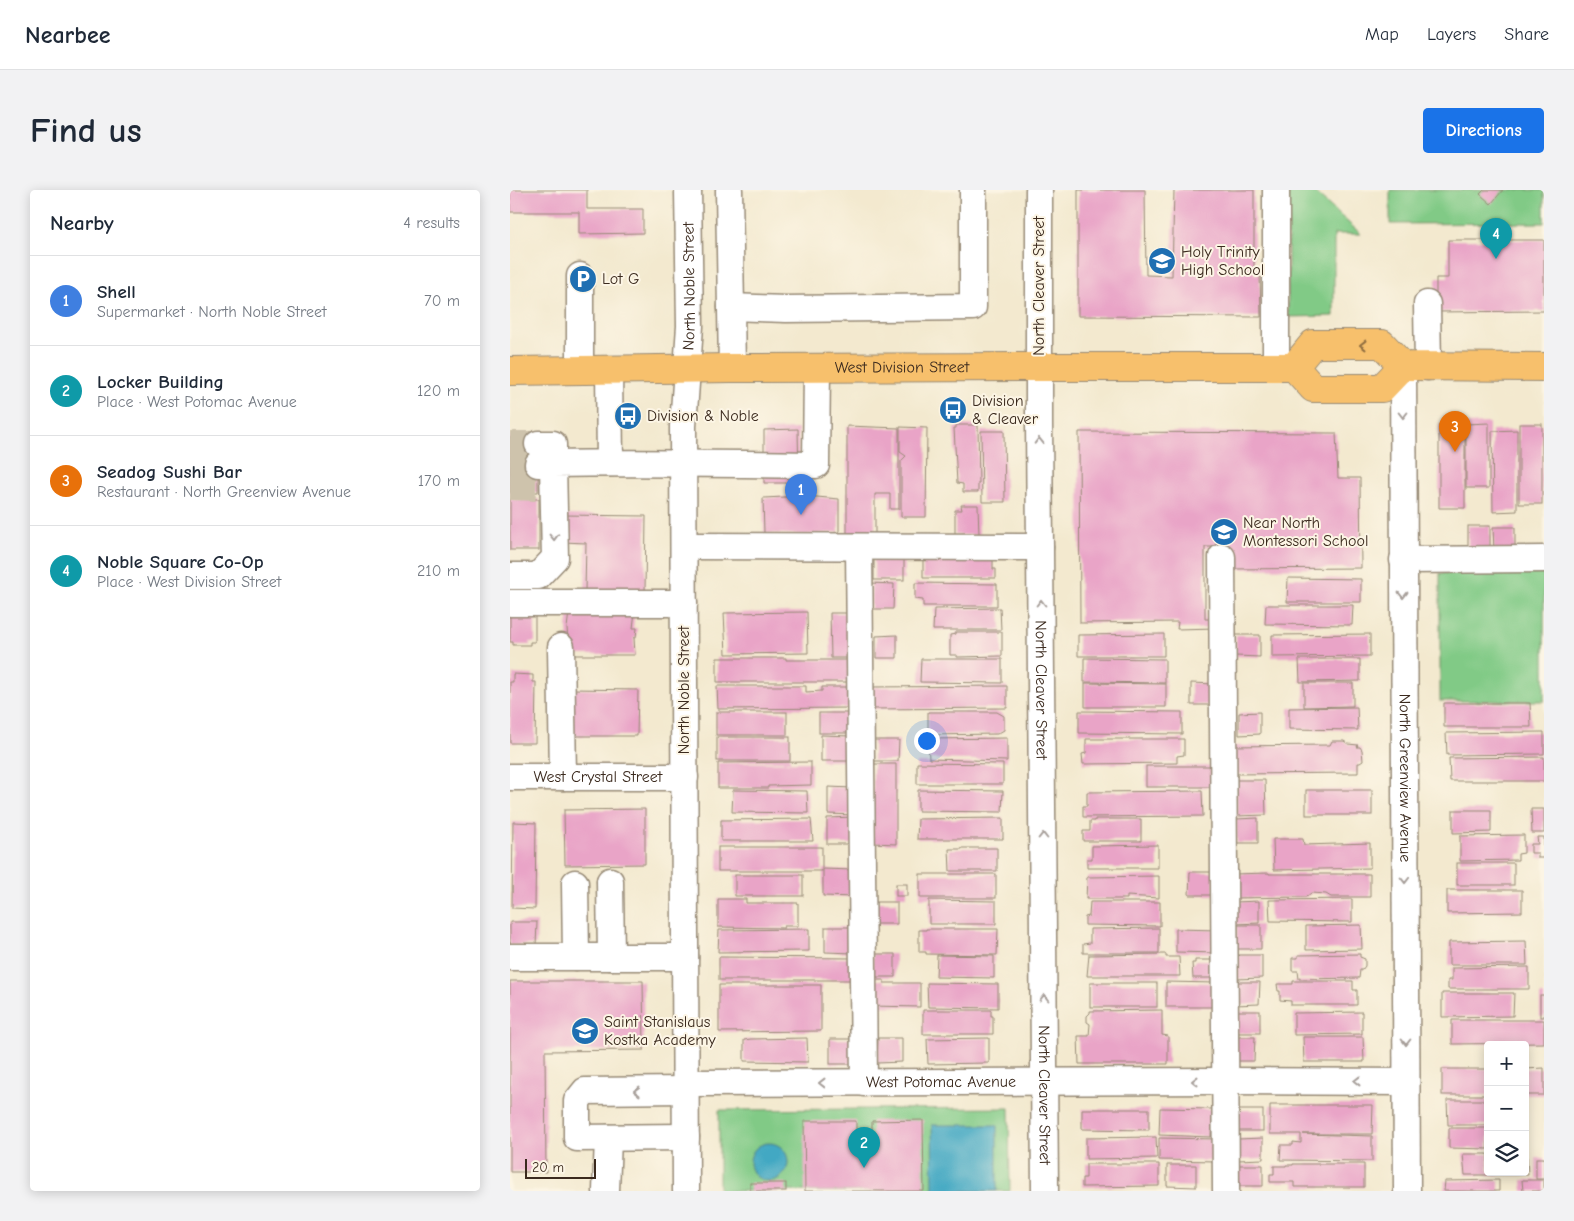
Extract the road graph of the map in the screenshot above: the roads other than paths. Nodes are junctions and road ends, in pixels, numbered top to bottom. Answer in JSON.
{"nodes":[{"id":1,"x":688,"y":190,"type":"edge"},
{"id":2,"x":729,"y":190,"type":"edge"},
{"id":3,"x":973,"y":190,"type":"edge"},
{"id":4,"x":1039,"y":190,"type":"edge"},
{"id":5,"x":1276,"y":190,"type":"edge"},
{"id":6,"x":580,"y":276,"type":"dead end"},
{"id":7,"x":1427,"y":304,"type":"dead end"},
{"id":8,"x":731,"y":308,"type":"junction"},
{"id":9,"x":1415,"y":366,"type":"junction"},
{"id":10,"x":1039,"y":367,"type":"junction"},
{"id":11,"x":1285,"y":367,"type":"junction"},
{"id":12,"x":1544,"y":367,"type":"edge"},
{"id":13,"x":688,"y":368,"type":"junction"},
{"id":14,"x":732,"y":368,"type":"junction"},
{"id":15,"x":817,"y":368,"type":"junction"},
{"id":16,"x":580,"y":370,"type":"junction"},
{"id":17,"x":609,"y":370,"type":"junction"},
{"id":18,"x":510,"y":371,"type":"edge"},
{"id":19,"x":610,"y":463,"type":"junction"},
{"id":20,"x":683,"y":464,"type":"junction"},
{"id":21,"x":684,"y":546,"type":"junction"},
{"id":22,"x":1040,"y":547,"type":"junction"},
{"id":23,"x":859,"y":548,"type":"junction"},
{"id":24,"x":1222,"y":557,"type":"dead end"},
{"id":25,"x":1544,"y":559,"type":"edge"},
{"id":26,"x":1403,"y":560,"type":"junction"},
{"id":27,"x":510,"y":576,"type":"edge"},
{"id":28,"x":510,"y":603,"type":"edge"},
{"id":29,"x":684,"y":603,"type":"junction"},
{"id":30,"x":561,"y":647,"type":"dead end"},
{"id":31,"x":510,"y":777,"type":"edge"},
{"id":32,"x":563,"y":777,"type":"junction"},
{"id":33,"x":685,"y":777,"type":"junction"},
{"id":34,"x":610,"y":881,"type":"dead end"},
{"id":35,"x":575,"y":883,"type":"dead end"},
{"id":36,"x":510,"y":957,"type":"edge"},
{"id":37,"x":576,"y":957,"type":"junction"},
{"id":38,"x":611,"y":957,"type":"junction"},
{"id":39,"x":685,"y":957,"type":"junction"},
{"id":40,"x":1225,"y":1081,"type":"junction"},
{"id":41,"x":1045,"y":1082,"type":"junction"},
{"id":42,"x":1406,"y":1082,"type":"junction"},
{"id":43,"x":864,"y":1083,"type":"junction"},
{"id":44,"x":686,"y":1087,"type":"junction"},
{"id":45,"x":686,"y":1137,"type":"junction"},
{"id":46,"x":608,"y":1138,"type":"junction"},
{"id":47,"x":606,"y":1191,"type":"edge"},
{"id":48,"x":686,"y":1191,"type":"edge"},
{"id":49,"x":1046,"y":1191,"type":"edge"},
{"id":50,"x":1226,"y":1191,"type":"edge"},
{"id":51,"x":1406,"y":1191,"type":"edge"}],
"edges":[{"from":1,"to":13,"type":"street","name":"North Noble Street"},
{"from":2,"to":8,"type":"street"},
{"from":3,"to":8,"type":"street"},
{"from":4,"to":10,"type":"street","name":"North Cleaver Street"},
{"from":5,"to":11,"type":"street"},
{"from":6,"to":16,"type":"street"},
{"from":7,"to":9,"type":"street","name":"North Greenview Avenue"},
{"from":8,"to":14,"type":"street"},
{"from":9,"to":11,"type":"main road"},
{"from":9,"to":11,"type":"main road","one_way":true},
{"from":9,"to":12,"type":"main road"},
{"from":9,"to":26,"type":"street","name":"North Greenview Avenue","one_way":true},
{"from":10,"to":11,"type":"main road","name":"West Division Street"},
{"from":10,"to":15,"type":"main road","name":"West Division Street"},
{"from":22,"to":10,"type":"street","name":"North Cleaver Street","one_way":true},
{"from":13,"to":14,"type":"main road","name":"West Division Street"},
{"from":13,"to":17,"type":"main road","name":"West Division Street"},
{"from":13,"to":20,"type":"street","name":"North Noble Street"},
{"from":14,"to":15,"type":"main road","name":"West Division Street"},
{"from":15,"to":20,"type":"street"},
{"from":16,"to":17,"type":"main road","name":"West Division Street"},
{"from":16,"to":18,"type":"main road","name":"West Division Street"},
{"from":17,"to":19,"type":"street"},
{"from":19,"to":20,"type":"street"},
{"from":19,"to":27,"type":"street","one_way":true},
{"from":20,"to":21,"type":"street","name":"North Noble Street"},
{"from":21,"to":23,"type":"street"},
{"from":21,"to":29,"type":"street","name":"North Noble Street"},
{"from":22,"to":23,"type":"street"},
{"from":41,"to":22,"type":"street","name":"North Cleaver Street","one_way":true},
{"from":23,"to":43,"type":"street"},
{"from":24,"to":40,"type":"street"},
{"from":25,"to":26,"type":"street"},
{"from":26,"to":42,"type":"street","name":"North Greenview Avenue","one_way":true},
{"from":28,"to":29,"type":"street"},
{"from":29,"to":33,"type":"street","name":"North Noble Street"},
{"from":30,"to":32,"type":"street"},
{"from":31,"to":32,"type":"street","name":"West Crystal Street"},
{"from":32,"to":33,"type":"street","name":"West Crystal Street"},
{"from":33,"to":39,"type":"street","name":"North Noble Street"},
{"from":34,"to":38,"type":"street"},
{"from":35,"to":37,"type":"street"},
{"from":36,"to":37,"type":"street"},
{"from":37,"to":38,"type":"street"},
{"from":38,"to":39,"type":"street"},
{"from":39,"to":44,"type":"street","name":"North Noble Street"},
{"from":40,"to":41,"type":"street","name":"West Potomac Avenue","one_way":true},
{"from":42,"to":40,"type":"street","name":"West Potomac Avenue","one_way":true},
{"from":40,"to":50,"type":"street"},
{"from":41,"to":43,"type":"street","name":"West Potomac Avenue"},
{"from":41,"to":49,"type":"street","name":"North Cleaver Street"},
{"from":42,"to":51,"type":"street","name":"North Greenview Avenue"},
{"from":43,"to":44,"type":"street","name":"West Potomac Avenue","one_way":true},
{"from":44,"to":45,"type":"street","name":"North Noble Street"},
{"from":44,"to":46,"type":"street","name":"West Potomac Avenue","one_way":true},
{"from":45,"to":46,"type":"street"},
{"from":45,"to":48,"type":"street","name":"North Noble Street"},
{"from":46,"to":47,"type":"street"}]}
